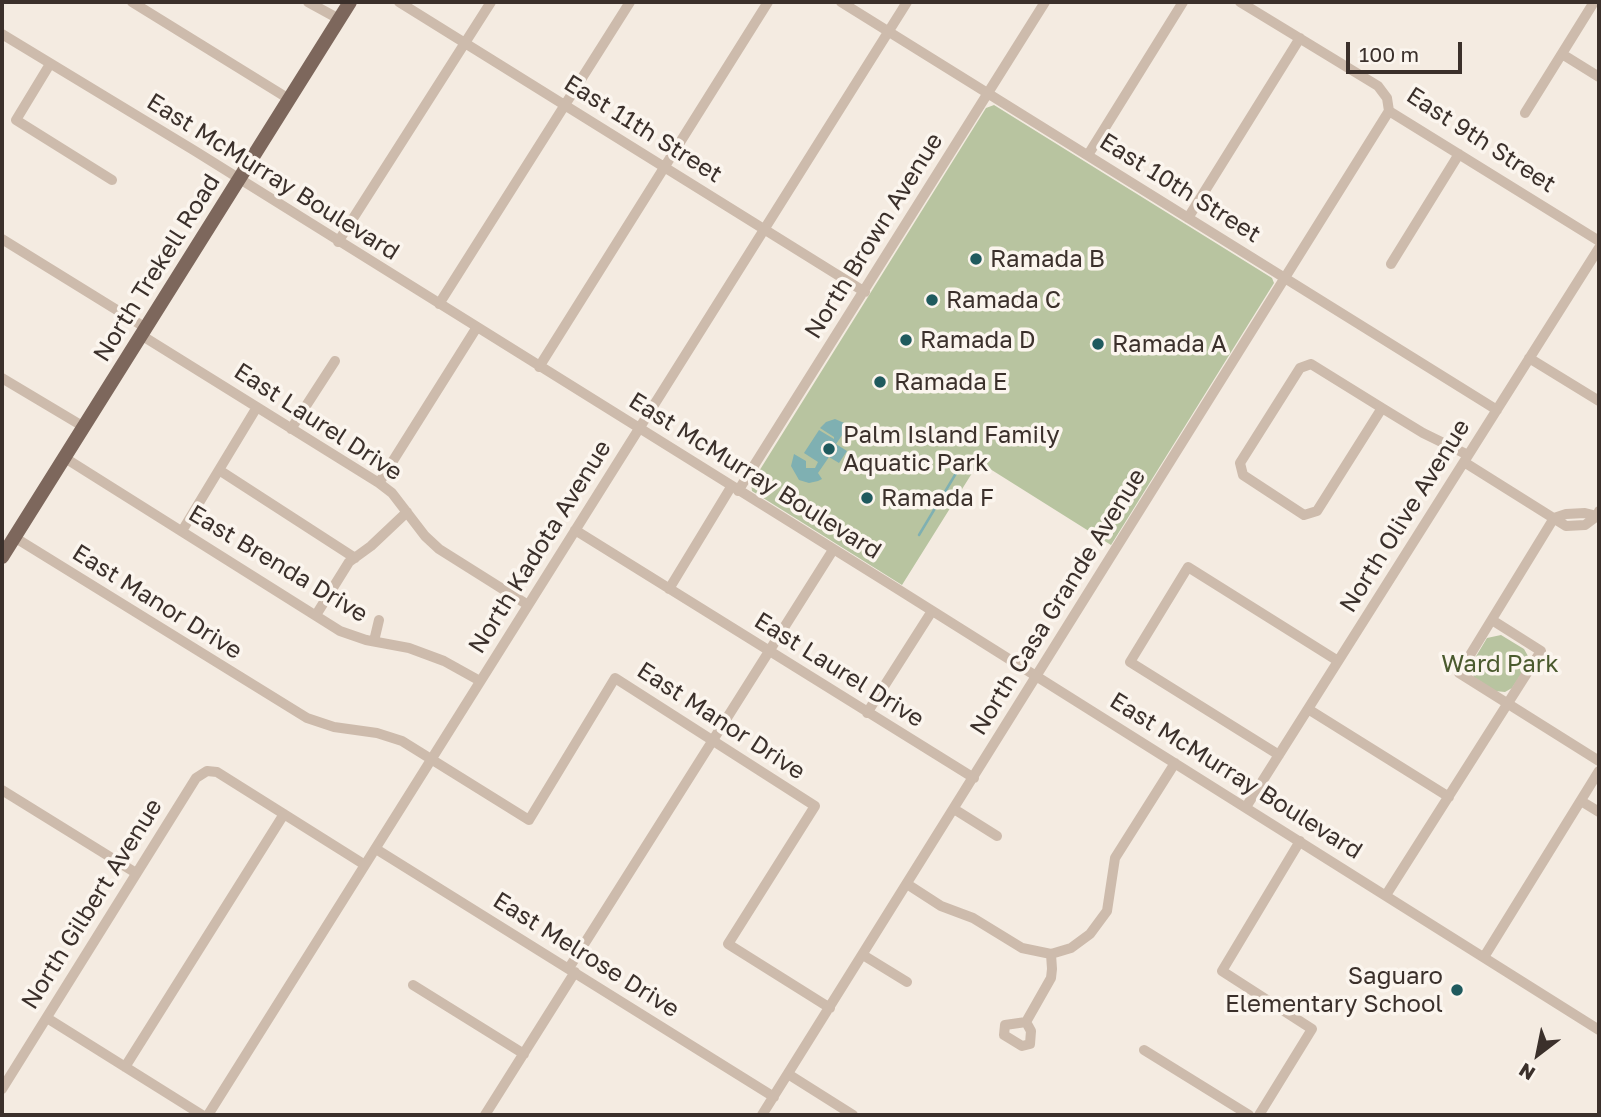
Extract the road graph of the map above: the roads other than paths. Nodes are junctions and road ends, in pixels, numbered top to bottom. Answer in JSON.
{"nodes":[{"id":1,"x":132,"y":2,"type":"edge"},
{"id":2,"x":308,"y":2,"type":"edge"},
{"id":3,"x":350,"y":2,"type":"edge"},
{"id":4,"x":399,"y":2,"type":"edge"},
{"id":5,"x":491,"y":2,"type":"edge"},
{"id":6,"x":630,"y":2,"type":"edge"},
{"id":7,"x":768,"y":2,"type":"edge"},
{"id":8,"x":841,"y":2,"type":"edge"},
{"id":9,"x":907,"y":2,"type":"edge"},
{"id":10,"x":1045,"y":2,"type":"edge"},
{"id":11,"x":1184,"y":2,"type":"edge"},
{"id":12,"x":1240,"y":2,"type":"edge"},
{"id":13,"x":1594,"y":2,"type":"edge"},
{"id":14,"x":339,"y":19,"type":"junction"},
{"id":15,"x":888,"y":31,"type":"junction"},
{"id":16,"x":2,"y":34,"type":"edge"},
{"id":17,"x":1300,"y":38,"type":"junction"},
{"id":18,"x":465,"y":43,"type":"junction"},
{"id":19,"x":1562,"y":54,"type":"junction"},
{"id":20,"x":50,"y":64,"type":"junction"},
{"id":21,"x":1599,"y":77,"type":"edge"},
{"id":22,"x":987,"y":93,"type":"junction"},
{"id":23,"x":289,"y":99,"type":"junction"},
{"id":24,"x":565,"y":104,"type":"junction"},
{"id":25,"x":1390,"y":111,"type":"junction"},
{"id":26,"x":1525,"y":113,"type":"dead end"},
{"id":27,"x":1459,"y":154,"type":"junction"},
{"id":28,"x":1088,"y":155,"type":"junction"},
{"id":29,"x":664,"y":167,"type":"junction"},
{"id":30,"x":239,"y":179,"type":"junction"},
{"id":31,"x":113,"y":180,"type":"dead end"},
{"id":32,"x":1188,"y":218,"type":"junction"},
{"id":33,"x":764,"y":230,"type":"junction"},
{"id":34,"x":2,"y":239,"type":"edge"},
{"id":35,"x":1599,"y":241,"type":"edge"},
{"id":36,"x":338,"y":242,"type":"junction"},
{"id":37,"x":1599,"y":248,"type":"edge"},
{"id":38,"x":1391,"y":264,"type":"dead end"},
{"id":39,"x":1285,"y":278,"type":"junction"},
{"id":40,"x":864,"y":292,"type":"junction"},
{"id":41,"x":439,"y":304,"type":"junction"},
{"id":42,"x":477,"y":327,"type":"junction"},
{"id":43,"x":144,"y":332,"type":"junction"},
{"id":44,"x":1529,"y":358,"type":"junction"},
{"id":45,"x":334,"y":360,"type":"dead end"},
{"id":46,"x":539,"y":367,"type":"junction"},
{"id":47,"x":2,"y":378,"type":"edge"},
{"id":48,"x":1599,"y":401,"type":"edge"},
{"id":49,"x":257,"y":408,"type":"junction"},
{"id":50,"x":1382,"y":408,"type":"junction"},
{"id":51,"x":1497,"y":410,"type":"junction"},
{"id":52,"x":84,"y":427,"type":"junction"},
{"id":53,"x":639,"y":428,"type":"junction"},
{"id":54,"x":291,"y":429,"type":"junction"},
{"id":55,"x":65,"y":458,"type":"junction"},
{"id":56,"x":1466,"y":459,"type":"junction"},
{"id":57,"x":219,"y":470,"type":"junction"},
{"id":58,"x":379,"y":483,"type":"junction"},
{"id":59,"x":735,"y":489,"type":"junction"},
{"id":60,"x":407,"y":512,"type":"junction"},
{"id":61,"x":1598,"y":516,"type":"edge"},
{"id":62,"x":1554,"y":518,"type":"junction"},
{"id":63,"x":575,"y":530,"type":"junction"},
{"id":64,"x":182,"y":531,"type":"junction"},
{"id":65,"x":14,"y":537,"type":"junction"},
{"id":66,"x":833,"y":550,"type":"junction"},
{"id":67,"x":2,"y":557,"type":"edge"},
{"id":68,"x":355,"y":558,"type":"junction"},
{"id":69,"x":669,"y":589,"type":"junction"},
{"id":70,"x":528,"y":605,"type":"junction"},
{"id":71,"x":932,"y":611,"type":"junction"},
{"id":72,"x":316,"y":615,"type":"junction"},
{"id":73,"x":379,"y":620,"type":"dead end"},
{"id":74,"x":1492,"y":620,"type":"junction"},
{"id":75,"x":374,"y":641,"type":"junction"},
{"id":76,"x":768,"y":652,"type":"junction"},
{"id":77,"x":1338,"y":661,"type":"junction"},
{"id":78,"x":1036,"y":676,"type":"junction"},
{"id":79,"x":481,"y":681,"type":"junction"},
{"id":80,"x":1508,"y":703,"type":"junction"},
{"id":81,"x":1308,"y":709,"type":"junction"},
{"id":82,"x":867,"y":713,"type":"junction"},
{"id":83,"x":713,"y":741,"type":"junction"},
{"id":84,"x":1279,"y":755,"type":"junction"},
{"id":85,"x":432,"y":758,"type":"junction"},
{"id":86,"x":1599,"y":761,"type":"edge"},
{"id":87,"x":1175,"y":763,"type":"junction"},
{"id":88,"x":1599,"y":771,"type":"edge"},
{"id":89,"x":974,"y":778,"type":"junction"},
{"id":90,"x":2,"y":790,"type":"edge"},
{"id":91,"x":1449,"y":797,"type":"junction"},
{"id":92,"x":1581,"y":801,"type":"junction"},
{"id":93,"x":1246,"y":807,"type":"junction"},
{"id":94,"x":954,"y":809,"type":"junction"},
{"id":95,"x":1599,"y":812,"type":"edge"},
{"id":96,"x":284,"y":814,"type":"junction"},
{"id":97,"x":997,"y":836,"type":"dead end"},
{"id":98,"x":1300,"y":841,"type":"junction"},
{"id":99,"x":376,"y":849,"type":"junction"},
{"id":100,"x":365,"y":865,"type":"junction"},
{"id":101,"x":136,"y":873,"type":"junction"},
{"id":102,"x":907,"y":884,"type":"junction"},
{"id":103,"x":1386,"y":895,"type":"junction"},
{"id":104,"x":1051,"y":954,"type":"junction"},
{"id":105,"x":863,"y":955,"type":"junction"},
{"id":106,"x":1484,"y":957,"type":"junction"},
{"id":107,"x":572,"y":970,"type":"junction"},
{"id":108,"x":907,"y":982,"type":"dead end"},
{"id":109,"x":413,"y":985,"type":"dead end"},
{"id":110,"x":830,"y":1008,"type":"junction"},
{"id":111,"x":47,"y":1017,"type":"junction"},
{"id":112,"x":1026,"y":1022,"type":"dead end"},
{"id":113,"x":1599,"y":1029,"type":"edge"},
{"id":114,"x":1144,"y":1050,"type":"dead end"},
{"id":115,"x":524,"y":1054,"type":"junction"},
{"id":116,"x":125,"y":1067,"type":"junction"},
{"id":117,"x":788,"y":1074,"type":"junction"},
{"id":118,"x":2,"y":1089,"type":"edge"},
{"id":119,"x":774,"y":1097,"type":"junction"},
{"id":120,"x":202,"y":1115,"type":"edge"},
{"id":121,"x":208,"y":1115,"type":"edge"},
{"id":122,"x":485,"y":1115,"type":"edge"},
{"id":123,"x":762,"y":1115,"type":"edge"},
{"id":124,"x":853,"y":1115,"type":"edge"},
{"id":125,"x":1249,"y":1115,"type":"edge"},
{"id":126,"x":1259,"y":1115,"type":"edge"}],
"edges":[{"from":1,"to":23,"type":"street"},
{"from":2,"to":14,"type":"street"},
{"from":3,"to":14,"type":"main road","name":"North Trekell Road"},
{"from":4,"to":18,"type":"street","name":"East 11th Street"},
{"from":5,"to":18,"type":"street"},
{"from":6,"to":24,"type":"street"},
{"from":7,"to":29,"type":"street"},
{"from":8,"to":15,"type":"street","name":"East 10th Street"},
{"from":9,"to":15,"type":"street","name":"North Kadota Avenue"},
{"from":10,"to":22,"type":"street","name":"North Brown Avenue"},
{"from":11,"to":28,"type":"street"},
{"from":12,"to":17,"type":"street","name":"East 9th Street"},
{"from":13,"to":19,"type":"street"},
{"from":14,"to":23,"type":"main road","name":"North Trekell Road"},
{"from":15,"to":22,"type":"street","name":"East 10th Street"},
{"from":15,"to":33,"type":"street","name":"North Kadota Avenue"},
{"from":16,"to":20,"type":"street","name":"East McMurray Boulevard"},
{"from":17,"to":25,"type":"street","name":"East 9th Street"},
{"from":17,"to":32,"type":"street"},
{"from":18,"to":24,"type":"street","name":"East 11th Street"},
{"from":18,"to":36,"type":"street"},
{"from":19,"to":21,"type":"street"},
{"from":19,"to":26,"type":"street"},
{"from":20,"to":30,"type":"street","name":"East McMurray Boulevard"},
{"from":20,"to":31,"type":"street"},
{"from":22,"to":28,"type":"street","name":"East 10th Street"},
{"from":22,"to":40,"type":"street","name":"North Brown Avenue"},
{"from":23,"to":30,"type":"main road","name":"North Trekell Road"},
{"from":24,"to":29,"type":"street","name":"East 11th Street"},
{"from":24,"to":41,"type":"street"},
{"from":25,"to":27,"type":"street","name":"East 9th Street"},
{"from":25,"to":39,"type":"street","name":"North Casa Grande Avenue"},
{"from":27,"to":35,"type":"street","name":"East 9th Street"},
{"from":27,"to":38,"type":"street"},
{"from":28,"to":32,"type":"street","name":"East 10th Street"},
{"from":29,"to":33,"type":"street","name":"East 11th Street"},
{"from":29,"to":46,"type":"street"},
{"from":30,"to":36,"type":"street","name":"East McMurray Boulevard"},
{"from":30,"to":43,"type":"main road","name":"North Trekell Road"},
{"from":32,"to":39,"type":"street","name":"East 10th Street"},
{"from":33,"to":40,"type":"street","name":"East 11th Street"},
{"from":33,"to":53,"type":"street","name":"North Kadota Avenue"},
{"from":34,"to":43,"type":"street","name":"East Laurel Drive"},
{"from":36,"to":41,"type":"street","name":"East McMurray Boulevard"},
{"from":37,"to":44,"type":"street","name":"North Olive Avenue"},
{"from":39,"to":51,"type":"street","name":"East 10th Street"},
{"from":39,"to":78,"type":"street","name":"North Casa Grande Avenue"},
{"from":40,"to":59,"type":"street","name":"North Brown Avenue"},
{"from":41,"to":42,"type":"street","name":"East McMurray Boulevard"},
{"from":42,"to":46,"type":"street","name":"East McMurray Boulevard"},
{"from":42,"to":58,"type":"street"},
{"from":43,"to":49,"type":"street","name":"East Laurel Drive"},
{"from":43,"to":52,"type":"main road","name":"North Trekell Road"},
{"from":44,"to":48,"type":"street"},
{"from":44,"to":51,"type":"street","name":"North Olive Avenue"},
{"from":45,"to":54,"type":"street"},
{"from":46,"to":53,"type":"street","name":"East McMurray Boulevard"},
{"from":47,"to":52,"type":"street"},
{"from":49,"to":54,"type":"street","name":"East Laurel Drive"},
{"from":49,"to":57,"type":"street"},
{"from":50,"to":50,"type":"street"},
{"from":50,"to":56,"type":"street"},
{"from":51,"to":56,"type":"street","name":"North Olive Avenue"},
{"from":52,"to":55,"type":"main road","name":"North Trekell Road"},
{"from":53,"to":59,"type":"street","name":"East McMurray Boulevard"},
{"from":53,"to":63,"type":"street","name":"North Kadota Avenue"},
{"from":54,"to":58,"type":"street","name":"East Laurel Drive"},
{"from":55,"to":64,"type":"street","name":"East Brenda Drive"},
{"from":55,"to":65,"type":"main road","name":"North Trekell Road"},
{"from":56,"to":62,"type":"street"},
{"from":56,"to":77,"type":"street","name":"North Olive Avenue"},
{"from":57,"to":64,"type":"street"},
{"from":57,"to":68,"type":"street"},
{"from":58,"to":60,"type":"street","name":"East Laurel Drive"},
{"from":59,"to":66,"type":"street","name":"East McMurray Boulevard"},
{"from":59,"to":69,"type":"street","name":"North Brown Avenue"},
{"from":60,"to":68,"type":"street"},
{"from":60,"to":70,"type":"street","name":"East Laurel Drive"},
{"from":61,"to":62,"type":"street"},
{"from":62,"to":74,"type":"street"},
{"from":63,"to":69,"type":"street","name":"East Laurel Drive"},
{"from":63,"to":70,"type":"street","name":"North Kadota Avenue"},
{"from":64,"to":72,"type":"street","name":"East Brenda Drive"},
{"from":65,"to":67,"type":"main road","name":"North Trekell Road"},
{"from":65,"to":85,"type":"street","name":"East Manor Drive"},
{"from":66,"to":71,"type":"street","name":"East McMurray Boulevard"},
{"from":66,"to":76,"type":"street"},
{"from":68,"to":72,"type":"street"},
{"from":69,"to":76,"type":"street","name":"East Laurel Drive"},
{"from":70,"to":79,"type":"street","name":"North Kadota Avenue"},
{"from":71,"to":78,"type":"street","name":"East McMurray Boulevard"},
{"from":71,"to":82,"type":"street"},
{"from":72,"to":75,"type":"street","name":"East Brenda Drive"},
{"from":73,"to":75,"type":"street"},
{"from":74,"to":80,"type":"street"},
{"from":74,"to":80,"type":"street"},
{"from":75,"to":79,"type":"street","name":"East Brenda Drive"},
{"from":76,"to":82,"type":"street","name":"East Laurel Drive"},
{"from":76,"to":83,"type":"street"},
{"from":77,"to":81,"type":"street","name":"North Olive Avenue"},
{"from":77,"to":84,"type":"street"},
{"from":78,"to":87,"type":"street","name":"East McMurray Boulevard"},
{"from":78,"to":89,"type":"street","name":"North Casa Grande Avenue"},
{"from":79,"to":85,"type":"street","name":"North Kadota Avenue"},
{"from":80,"to":86,"type":"street"},
{"from":80,"to":91,"type":"street"},
{"from":81,"to":84,"type":"street","name":"North Olive Avenue"},
{"from":81,"to":91,"type":"street"},
{"from":82,"to":89,"type":"street","name":"East Laurel Drive"},
{"from":83,"to":85,"type":"street","name":"East Manor Drive"},
{"from":83,"to":107,"type":"street"},
{"from":83,"to":110,"type":"street","name":"East Manor Drive"},
{"from":84,"to":93,"type":"street","name":"North Olive Avenue"},
{"from":85,"to":99,"type":"street","name":"North Kadota Avenue"},
{"from":87,"to":93,"type":"street","name":"East McMurray Boulevard"},
{"from":87,"to":104,"type":"street"},
{"from":88,"to":92,"type":"street"},
{"from":89,"to":94,"type":"street","name":"North Casa Grande Avenue"},
{"from":90,"to":101,"type":"street"},
{"from":91,"to":103,"type":"street"},
{"from":92,"to":95,"type":"street"},
{"from":92,"to":106,"type":"street"},
{"from":93,"to":98,"type":"street","name":"East McMurray Boulevard"},
{"from":94,"to":97,"type":"street"},
{"from":94,"to":102,"type":"street","name":"North Casa Grande Avenue"},
{"from":96,"to":100,"type":"street"},
{"from":96,"to":101,"type":"street","name":"North Gilbert Avenue"},
{"from":96,"to":116,"type":"street"},
{"from":98,"to":103,"type":"street","name":"East McMurray Boulevard"},
{"from":98,"to":126,"type":"street"},
{"from":99,"to":100,"type":"street","name":"North Kadota Avenue"},
{"from":99,"to":107,"type":"street","name":"East Melrose Drive"},
{"from":100,"to":121,"type":"street","name":"North Kadota Avenue"},
{"from":101,"to":111,"type":"street","name":"North Gilbert Avenue"},
{"from":102,"to":104,"type":"street"},
{"from":102,"to":105,"type":"street","name":"North Casa Grande Avenue"},
{"from":103,"to":106,"type":"street","name":"East McMurray Boulevard"},
{"from":104,"to":112,"type":"street"},
{"from":105,"to":108,"type":"street"},
{"from":105,"to":110,"type":"street","name":"North Casa Grande Avenue"},
{"from":106,"to":113,"type":"street","name":"East McMurray Boulevard"},
{"from":107,"to":115,"type":"street"},
{"from":107,"to":119,"type":"street","name":"East Melrose Drive"},
{"from":109,"to":115,"type":"street"},
{"from":110,"to":117,"type":"street","name":"North Casa Grande Avenue"},
{"from":111,"to":116,"type":"street"},
{"from":111,"to":118,"type":"street","name":"North Gilbert Avenue"},
{"from":114,"to":125,"type":"street"},
{"from":115,"to":122,"type":"street"},
{"from":116,"to":120,"type":"street"},
{"from":117,"to":119,"type":"street","name":"North Casa Grande Avenue"},
{"from":117,"to":124,"type":"street"},
{"from":119,"to":123,"type":"street","name":"North Casa Grande Avenue"}]}
